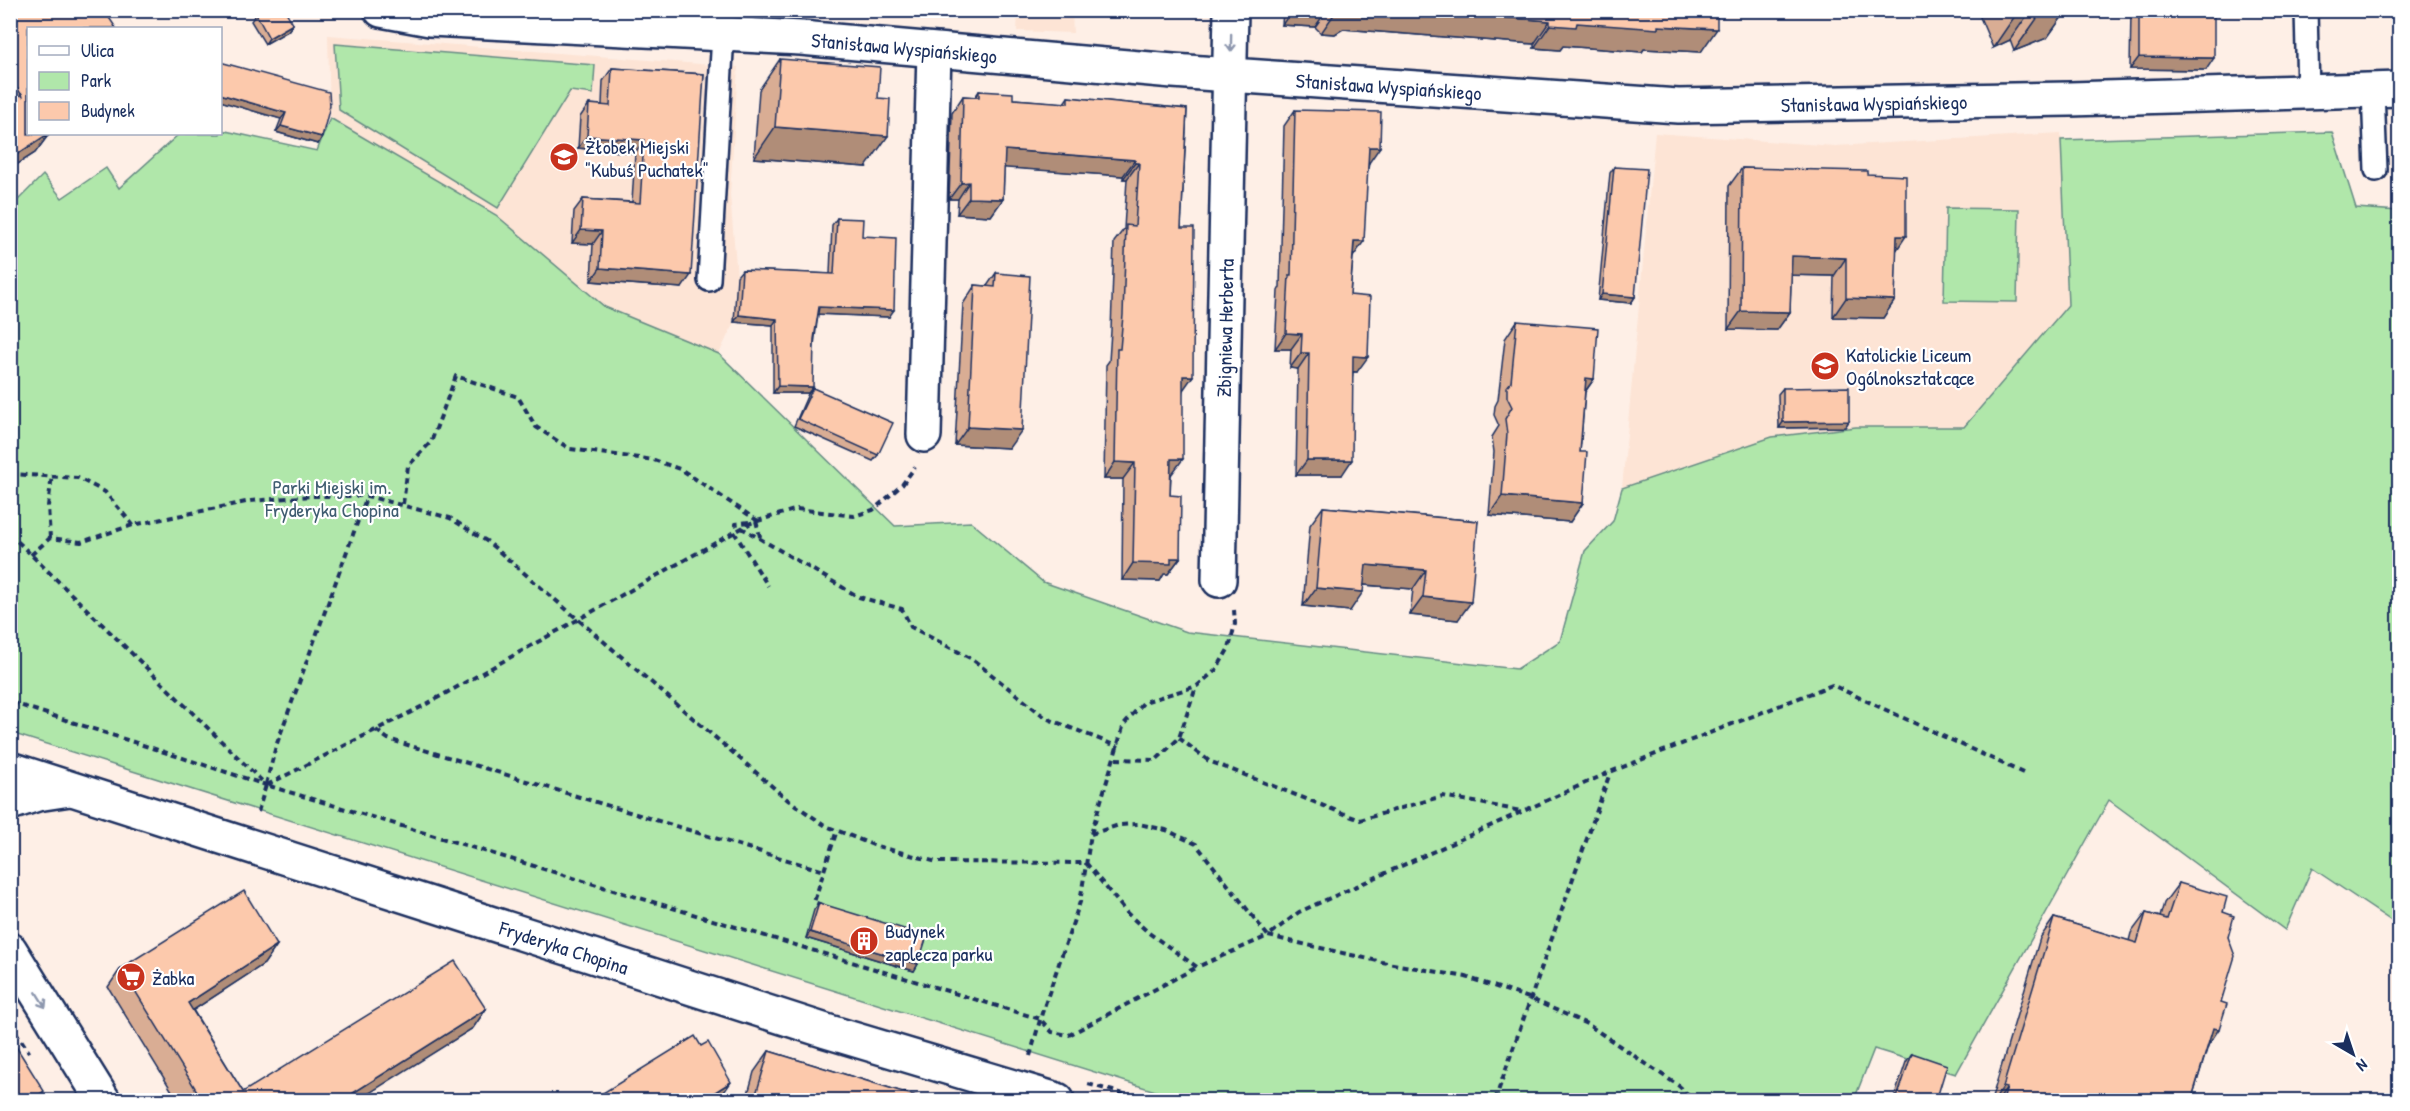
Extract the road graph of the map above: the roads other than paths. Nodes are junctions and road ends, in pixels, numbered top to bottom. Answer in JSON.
{"nodes":[{"id":1,"x":381,"y":10,"type":"edge"},
{"id":2,"x":1232,"y":10,"type":"edge"},
{"id":3,"x":2306,"y":10,"type":"edge"},
{"id":4,"x":723,"y":34,"type":"junction"},
{"id":5,"x":934,"y":51,"type":"junction"},
{"id":6,"x":1230,"y":76,"type":"junction"},
{"id":7,"x":2386,"y":90,"type":"edge"},
{"id":8,"x":2308,"y":92,"type":"junction"},
{"id":9,"x":2376,"y":170,"type":"dead end"},
{"id":10,"x":709,"y":280,"type":"dead end"},
{"id":11,"x":924,"y":435,"type":"road end"},
{"id":12,"x":1219,"y":580,"type":"road end"},
{"id":13,"x":10,"y":769,"type":"edge"},
{"id":14,"x":73,"y":789,"type":"junction"},
{"id":15,"x":10,"y":803,"type":"edge"},
{"id":16,"x":10,"y":950,"type":"edge"},
{"id":17,"x":103,"y":1101,"type":"edge"},
{"id":18,"x":1057,"y":1101,"type":"edge"}],
"edges":[{"from":1,"to":4,"type":"street","name":"Stanisława Wyspiańskiego"},
{"from":2,"to":6,"type":"street","name":"Zbigniewa Herberta","one_way":true},
{"from":3,"to":8,"type":"lane"},
{"from":4,"to":5,"type":"street","name":"Stanisława Wyspiańskiego"},
{"from":4,"to":10,"type":"lane"},
{"from":5,"to":6,"type":"street","name":"Stanisława Wyspiańskiego"},
{"from":5,"to":11,"type":"street"},
{"from":6,"to":8,"type":"street","name":"Stanisława Wyspiańskiego"},
{"from":6,"to":12,"type":"street","name":"Zbigniewa Herberta"},
{"from":7,"to":8,"type":"street","name":"Stanisława Wyspiańskiego"},
{"from":7,"to":9,"type":"lane"},
{"from":13,"to":14,"type":"street","name":"Fryderyka Chopina"},
{"from":14,"to":15,"type":"street","name":"Fryderyka Chopina"},
{"from":14,"to":18,"type":"street","name":"Fryderyka Chopina"},
{"from":16,"to":17,"type":"street","one_way":true}]}
